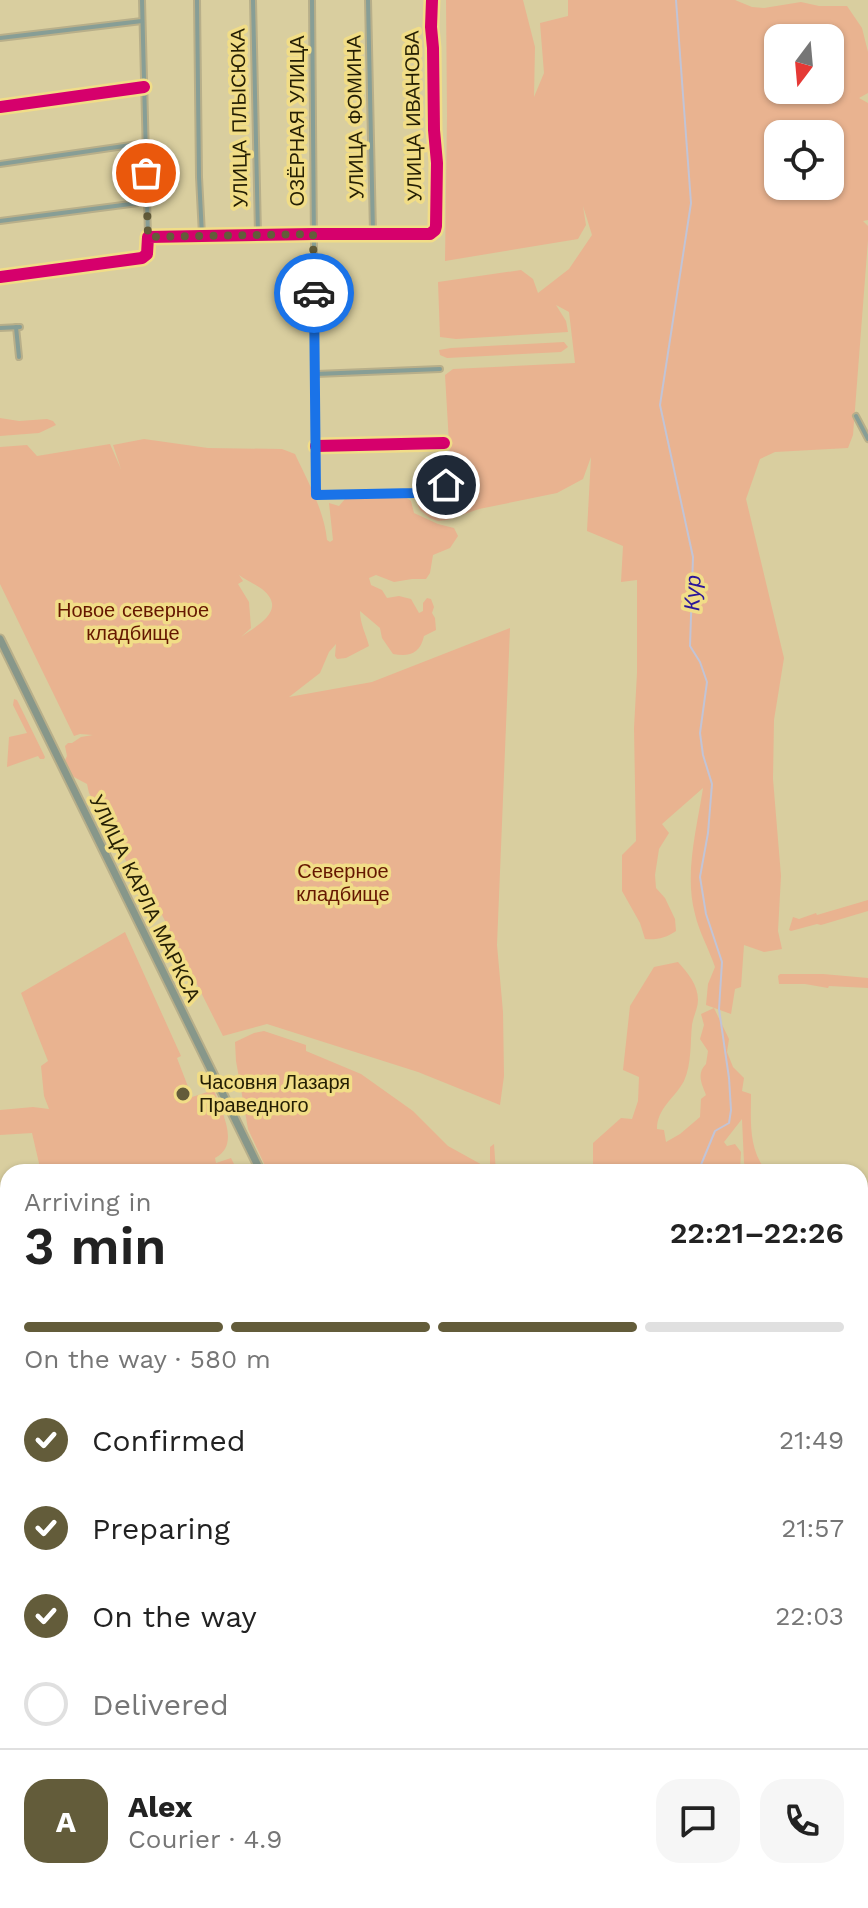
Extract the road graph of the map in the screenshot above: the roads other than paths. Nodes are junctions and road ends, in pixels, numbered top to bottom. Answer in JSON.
{"nodes":[{"id":1,"x":142,"y":0,"type":"edge"},
{"id":2,"x":197,"y":0,"type":"edge"},
{"id":3,"x":253,"y":0,"type":"edge"},
{"id":4,"x":312,"y":0,"type":"edge"},
{"id":5,"x":368,"y":0,"type":"edge"},
{"id":6,"x":432,"y":0,"type":"edge"},
{"id":7,"x":142,"y":21,"type":"junction"},
{"id":8,"x":0,"y":38,"type":"edge"},
{"id":9,"x":144,"y":87,"type":"junction"},
{"id":10,"x":0,"y":107,"type":"edge"},
{"id":11,"x":145,"y":143,"type":"junction"},
{"id":12,"x":0,"y":164,"type":"edge"},
{"id":13,"x":146,"y":202,"type":"junction"},
{"id":14,"x":0,"y":221,"type":"edge"},
{"id":15,"x":373,"y":233,"type":"junction"},
{"id":16,"x":313,"y":234,"type":"junction"},
{"id":17,"x":202,"y":235,"type":"junction"},
{"id":18,"x":258,"y":235,"type":"junction"},
{"id":19,"x":148,"y":237,"type":"junction"},
{"id":20,"x":0,"y":277,"type":"edge"},
{"id":21,"x":0,"y":328,"type":"edge"},
{"id":22,"x":19,"y":357,"type":"dead end"},
{"id":23,"x":440,"y":369,"type":"dead end"},
{"id":24,"x":316,"y":374,"type":"junction"},
{"id":25,"x":856,"y":416,"type":"dead end"},
{"id":26,"x":868,"y":439,"type":"edge"},
{"id":27,"x":444,"y":443,"type":"dead end"},
{"id":28,"x":316,"y":446,"type":"junction"},
{"id":29,"x":446,"y":485,"type":"dead end"},
{"id":30,"x":0,"y":639,"type":"edge"},
{"id":31,"x":257,"y":1164,"type":"edge"}],
"edges":[{"from":1,"to":7,"type":"street"},
{"from":2,"to":17,"type":"street"},
{"from":3,"to":18,"type":"street","name":"УЛИЦА ПЛЫСЮКА"},
{"from":4,"to":16,"type":"street","name":"ОЗЁРНАЯ УЛИЦА"},
{"from":5,"to":15,"type":"street","name":"УЛИЦА ФОМИНА"},
{"from":6,"to":15,"type":"street","name":"УЛИЦА ИВАНОВА"},
{"from":7,"to":8,"type":"street"},
{"from":7,"to":9,"type":"street"},
{"from":9,"to":10,"type":"street"},
{"from":9,"to":11,"type":"street"},
{"from":11,"to":12,"type":"street"},
{"from":11,"to":13,"type":"street"},
{"from":13,"to":14,"type":"street"},
{"from":13,"to":19,"type":"street"},
{"from":15,"to":16,"type":"street"},
{"from":16,"to":18,"type":"street"},
{"from":16,"to":24,"type":"street","name":"ОЗЁРНАЯ УЛИЦА"},
{"from":17,"to":18,"type":"street"},
{"from":17,"to":19,"type":"street"},
{"from":19,"to":20,"type":"street"},
{"from":21,"to":22,"type":"street"},
{"from":23,"to":24,"type":"street"},
{"from":24,"to":28,"type":"street","name":"ОЗЁРНАЯ УЛИЦА"},
{"from":25,"to":26,"type":"street"},
{"from":27,"to":28,"type":"street"},
{"from":28,"to":29,"type":"street","name":"ОЗЁРНАЯ УЛИЦА"},
{"from":30,"to":31,"type":"main road","name":"УЛИЦА КАРЛА МАРКСА"}]}
